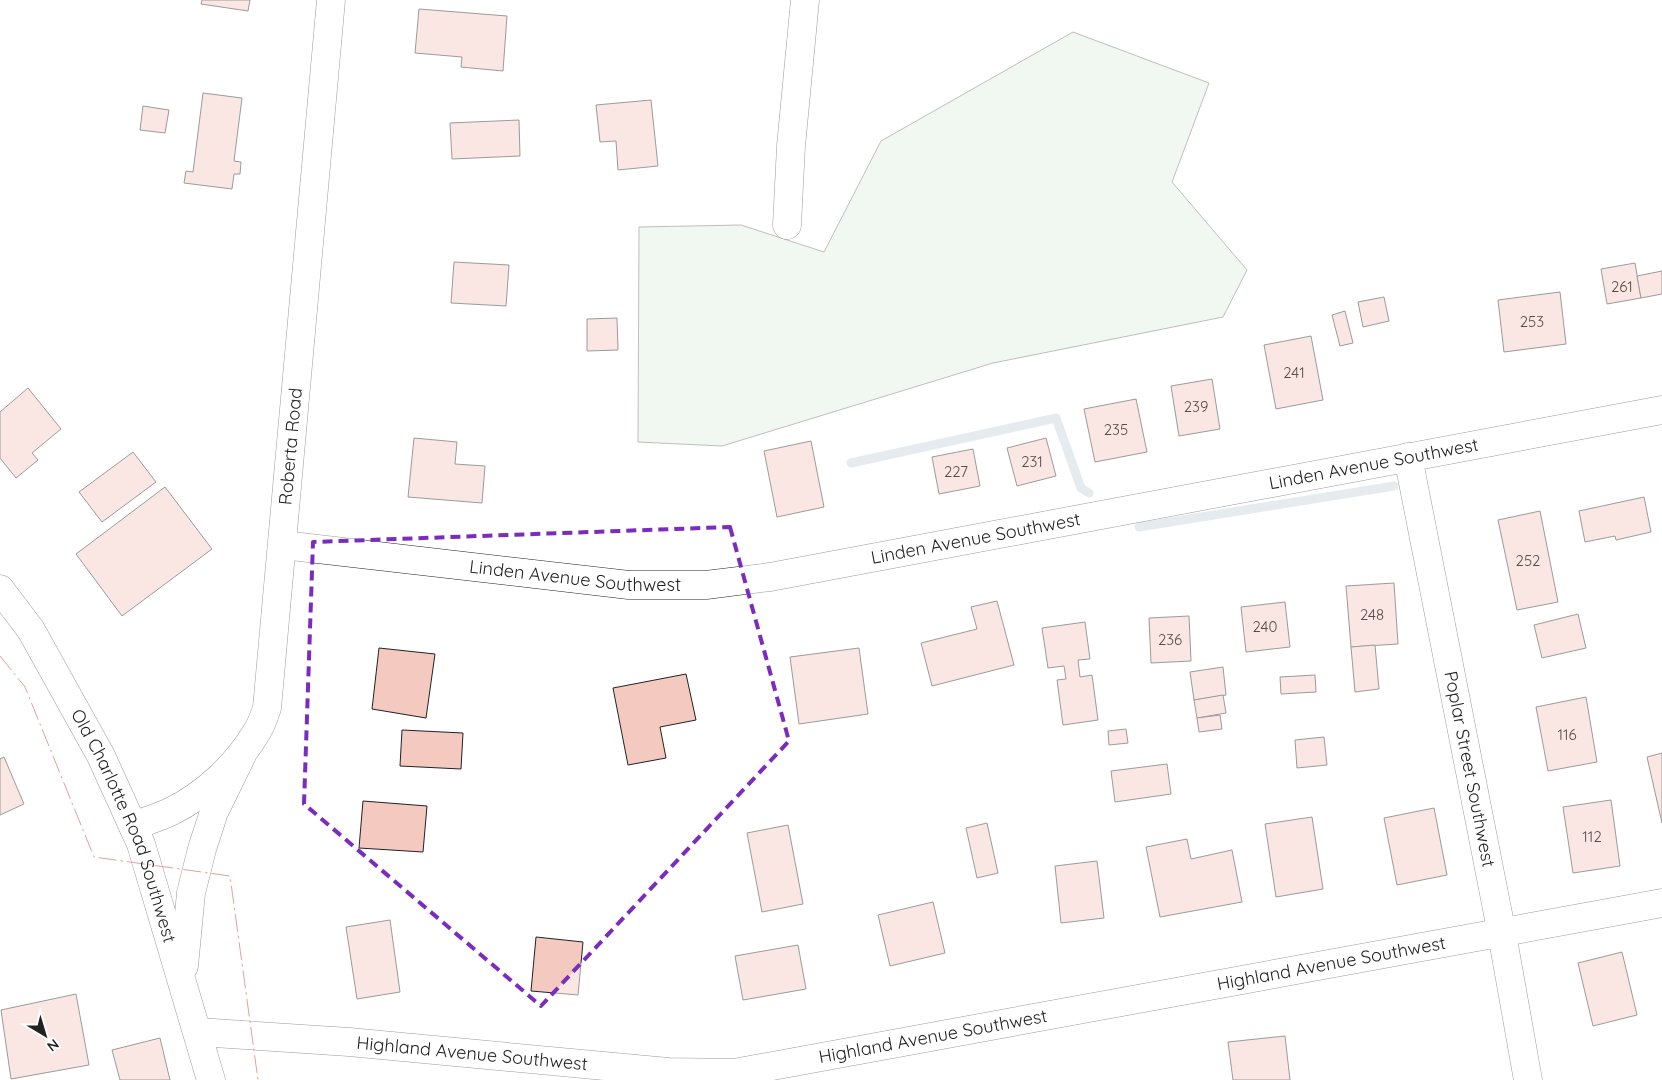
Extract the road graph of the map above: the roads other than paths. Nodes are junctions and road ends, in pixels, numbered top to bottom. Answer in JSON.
{"nodes":[{"id":1,"x":331,"y":0,"type":"edge"},
{"id":2,"x":805,"y":0,"type":"edge"},
{"id":3,"x":787,"y":226,"type":"dead end"},
{"id":4,"x":1662,"y":410,"type":"edge"},
{"id":5,"x":1408,"y":457,"type":"junction"},
{"id":6,"x":283,"y":545,"type":"junction"},
{"id":7,"x":0,"y":589,"type":"edge"},
{"id":8,"x":242,"y":755,"type":"junction"},
{"id":9,"x":133,"y":826,"type":"junction"},
{"id":10,"x":1662,"y":903,"type":"edge"},
{"id":11,"x":1502,"y":934,"type":"junction"},
{"id":12,"x":183,"y":983,"type":"junction"},
{"id":13,"x":198,"y":1032,"type":"junction"},
{"id":14,"x":211,"y":1080,"type":"edge"},
{"id":15,"x":1528,"y":1080,"type":"edge"}],
"edges":[{"from":1,"to":6,"type":"street","name":"Roberta Road"},
{"from":2,"to":3,"type":"street"},
{"from":4,"to":5,"type":"street","name":"Linden Avenue Southwest"},
{"from":5,"to":6,"type":"street","name":"Linden Avenue Southwest"},
{"from":5,"to":11,"type":"street","name":"Poplar Street Southwest"},
{"from":6,"to":8,"type":"street","name":"Roberta Road"},
{"from":7,"to":9,"type":"street","name":"Old Charlotte Road Southwest"},
{"from":8,"to":9,"type":"street","name":"Roberta Road"},
{"from":8,"to":12,"type":"street"},
{"from":9,"to":12,"type":"street","name":"Old Charlotte Road Southwest"},
{"from":10,"to":11,"type":"street","name":"Highland Avenue Southwest"},
{"from":11,"to":13,"type":"street","name":"Highland Avenue Southwest"},
{"from":11,"to":15,"type":"street","name":"Poplar Street Southwest"},
{"from":12,"to":13,"type":"street","name":"Old Charlotte Road Southwest"},
{"from":13,"to":14,"type":"street","name":"Old Charlotte Road Southwest"}]}
